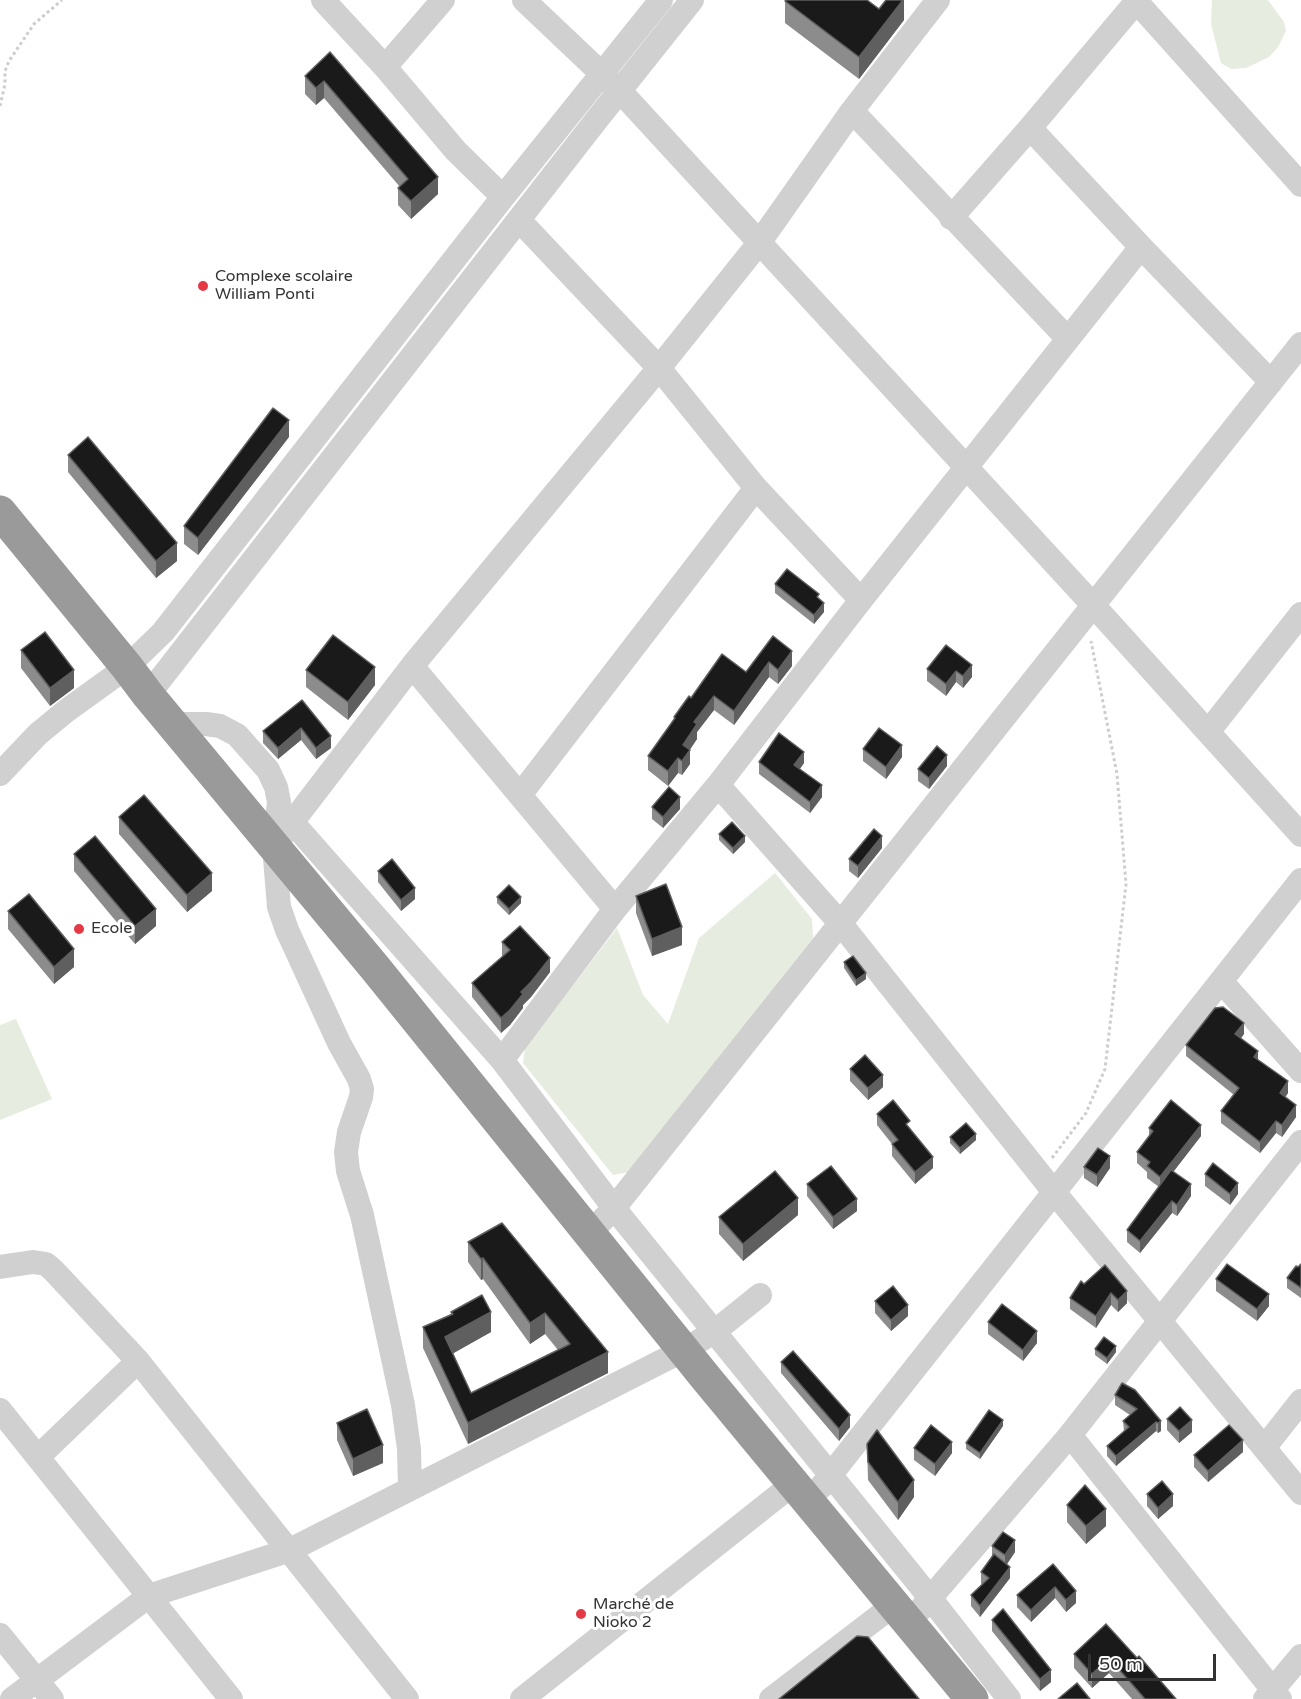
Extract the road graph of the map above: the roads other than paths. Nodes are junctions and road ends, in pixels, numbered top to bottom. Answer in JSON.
{"nodes":[{"id":1,"x":323,"y":0,"type":"edge"},
{"id":2,"x":443,"y":0,"type":"edge"},
{"id":3,"x":524,"y":0,"type":"edge"},
{"id":4,"x":661,"y":0,"type":"edge"},
{"id":5,"x":692,"y":0,"type":"edge"},
{"id":6,"x":938,"y":0,"type":"edge"},
{"id":7,"x":1136,"y":1,"type":"edge"},
{"id":8,"x":385,"y":67,"type":"junction"},
{"id":9,"x":601,"y":75,"type":"junction"},
{"id":10,"x":620,"y":92,"type":"junction"},
{"id":11,"x":852,"y":111,"type":"junction"},
{"id":12,"x":1030,"y":128,"type":"junction"},
{"id":13,"x":1301,"y":185,"type":"edge"},
{"id":14,"x":503,"y":197,"type":"junction"},
{"id":15,"x":951,"y":218,"type":"junction"},
{"id":16,"x":519,"y":220,"type":"junction"},
{"id":17,"x":759,"y":243,"type":"junction"},
{"id":18,"x":1141,"y":247,"type":"junction"},
{"id":19,"x":1067,"y":338,"type":"junction"},
{"id":20,"x":1301,"y":344,"type":"edge"},
{"id":21,"x":658,"y":368,"type":"junction"},
{"id":22,"x":1271,"y":382,"type":"junction"},
{"id":23,"x":966,"y":469,"type":"junction"},
{"id":24,"x":756,"y":488,"type":"junction"},
{"id":25,"x":0,"y":512,"type":"edge"},
{"id":26,"x":861,"y":600,"type":"junction"},
{"id":27,"x":1094,"y":606,"type":"junction"},
{"id":28,"x":1301,"y":614,"type":"edge"},
{"id":29,"x":127,"y":666,"type":"junction"},
{"id":30,"x":412,"y":666,"type":"junction"},
{"id":31,"x":148,"y":695,"type":"junction"},
{"id":32,"x":173,"y":724,"type":"junction"},
{"id":33,"x":1208,"y":732,"type":"junction"},
{"id":34,"x":0,"y":774,"type":"edge"},
{"id":35,"x":718,"y":785,"type":"junction"},
{"id":36,"x":520,"y":795,"type":"junction"},
{"id":37,"x":278,"y":835,"type":"junction"},
{"id":38,"x":1301,"y":835,"type":"edge"},
{"id":39,"x":1301,"y":880,"type":"edge"},
{"id":40,"x":615,"y":909,"type":"junction"},
{"id":41,"x":841,"y":924,"type":"junction"},
{"id":42,"x":1221,"y":981,"type":"junction"},
{"id":43,"x":502,"y":1060,"type":"junction"},
{"id":44,"x":1301,"y":1071,"type":"edge"},
{"id":45,"x":1301,"y":1142,"type":"edge"},
{"id":46,"x":1054,"y":1192,"type":"junction"},
{"id":47,"x":614,"y":1208,"type":"junction"},
{"id":48,"x":590,"y":1233,"type":"junction"},
{"id":49,"x":0,"y":1267,"type":"edge"},
{"id":50,"x":760,"y":1295,"type":"dead end"},
{"id":51,"x":1160,"y":1321,"type":"junction"},
{"id":52,"x":714,"y":1332,"type":"junction"},
{"id":53,"x":684,"y":1350,"type":"junction"},
{"id":54,"x":138,"y":1361,"type":"junction"},
{"id":55,"x":1301,"y":1401,"type":"edge"},
{"id":56,"x":0,"y":1410,"type":"edge"},
{"id":57,"x":1070,"y":1435,"type":"junction"},
{"id":58,"x":1264,"y":1448,"type":"junction"},
{"id":59,"x":38,"y":1457,"type":"junction"},
{"id":60,"x":831,"y":1476,"type":"junction"},
{"id":61,"x":410,"y":1489,"type":"junction"},
{"id":62,"x":1301,"y":1492,"type":"edge"},
{"id":63,"x":801,"y":1493,"type":"junction"},
{"id":64,"x":290,"y":1550,"type":"junction"},
{"id":65,"x":149,"y":1596,"type":"junction"},
{"id":66,"x":911,"y":1608,"type":"junction"},
{"id":67,"x":0,"y":1635,"type":"edge"},
{"id":68,"x":1301,"y":1656,"type":"edge"},
{"id":69,"x":37,"y":1680,"type":"junction"},
{"id":70,"x":1273,"y":1696,"type":"edge"},
{"id":71,"x":12,"y":1699,"type":"edge"},
{"id":72,"x":52,"y":1699,"type":"edge"},
{"id":73,"x":231,"y":1699,"type":"edge"},
{"id":74,"x":407,"y":1699,"type":"edge"},
{"id":75,"x":522,"y":1699,"type":"edge"},
{"id":76,"x":771,"y":1699,"type":"edge"},
{"id":77,"x":972,"y":1699,"type":"edge"},
{"id":78,"x":1009,"y":1699,"type":"edge"}],
"edges":[{"from":1,"to":8,"type":"street"},
{"from":2,"to":8,"type":"street"},
{"from":3,"to":9,"type":"street"},
{"from":4,"to":9,"type":"street"},
{"from":5,"to":10,"type":"street"},
{"from":6,"to":11,"type":"street"},
{"from":7,"to":12,"type":"street"},
{"from":7,"to":13,"type":"street"},
{"from":8,"to":14,"type":"street"},
{"from":9,"to":10,"type":"street"},
{"from":9,"to":14,"type":"street"},
{"from":10,"to":16,"type":"street"},
{"from":10,"to":17,"type":"street"},
{"from":11,"to":15,"type":"street"},
{"from":11,"to":17,"type":"street"},
{"from":12,"to":15,"type":"street"},
{"from":12,"to":18,"type":"street"},
{"from":14,"to":29,"type":"street"},
{"from":15,"to":19,"type":"street"},
{"from":16,"to":21,"type":"street"},
{"from":16,"to":31,"type":"street"},
{"from":17,"to":21,"type":"street"},
{"from":17,"to":23,"type":"street"},
{"from":18,"to":19,"type":"street"},
{"from":18,"to":22,"type":"street"},
{"from":19,"to":23,"type":"street"},
{"from":20,"to":22,"type":"street"},
{"from":21,"to":24,"type":"street"},
{"from":21,"to":30,"type":"street"},
{"from":22,"to":27,"type":"street"},
{"from":23,"to":26,"type":"street"},
{"from":23,"to":27,"type":"street"},
{"from":24,"to":26,"type":"street"},
{"from":24,"to":36,"type":"street"},
{"from":25,"to":29,"type":"highway"},
{"from":26,"to":35,"type":"street"},
{"from":27,"to":33,"type":"street"},
{"from":27,"to":41,"type":"street"},
{"from":28,"to":33,"type":"street"},
{"from":29,"to":31,"type":"highway"},
{"from":29,"to":34,"type":"street"},
{"from":30,"to":36,"type":"street"},
{"from":30,"to":37,"type":"street"},
{"from":31,"to":32,"type":"highway"},
{"from":32,"to":37,"type":"highway"},
{"from":32,"to":37,"type":"street"},
{"from":33,"to":38,"type":"street"},
{"from":35,"to":40,"type":"street"},
{"from":35,"to":41,"type":"street"},
{"from":36,"to":40,"type":"street"},
{"from":37,"to":43,"type":"street"},
{"from":37,"to":48,"type":"highway"},
{"from":37,"to":61,"type":"street"},
{"from":39,"to":42,"type":"street"},
{"from":40,"to":43,"type":"street"},
{"from":41,"to":46,"type":"street"},
{"from":41,"to":47,"type":"street"},
{"from":42,"to":44,"type":"street"},
{"from":42,"to":46,"type":"street"},
{"from":43,"to":47,"type":"street"},
{"from":45,"to":51,"type":"street"},
{"from":46,"to":51,"type":"street"},
{"from":46,"to":60,"type":"street"},
{"from":47,"to":48,"type":"street"},
{"from":47,"to":52,"type":"street"},
{"from":48,"to":53,"type":"highway"},
{"from":49,"to":54,"type":"street"},
{"from":50,"to":52,"type":"street"},
{"from":51,"to":57,"type":"street"},
{"from":51,"to":58,"type":"street"},
{"from":52,"to":53,"type":"street"},
{"from":52,"to":60,"type":"street"},
{"from":53,"to":61,"type":"street"},
{"from":53,"to":63,"type":"highway"},
{"from":54,"to":59,"type":"street"},
{"from":54,"to":64,"type":"street"},
{"from":55,"to":58,"type":"street"},
{"from":56,"to":59,"type":"street"},
{"from":57,"to":66,"type":"street"},
{"from":57,"to":70,"type":"street"},
{"from":58,"to":62,"type":"street"},
{"from":59,"to":65,"type":"street"},
{"from":60,"to":63,"type":"street"},
{"from":60,"to":66,"type":"street"},
{"from":61,"to":64,"type":"street"},
{"from":63,"to":66,"type":"highway"},
{"from":63,"to":75,"type":"street"},
{"from":64,"to":65,"type":"street"},
{"from":64,"to":74,"type":"street"},
{"from":65,"to":69,"type":"street"},
{"from":65,"to":73,"type":"street"},
{"from":66,"to":76,"type":"street"},
{"from":66,"to":77,"type":"highway"},
{"from":66,"to":78,"type":"street"},
{"from":67,"to":69,"type":"street"},
{"from":68,"to":70,"type":"street"},
{"from":69,"to":71,"type":"street"},
{"from":69,"to":72,"type":"street"}]}
